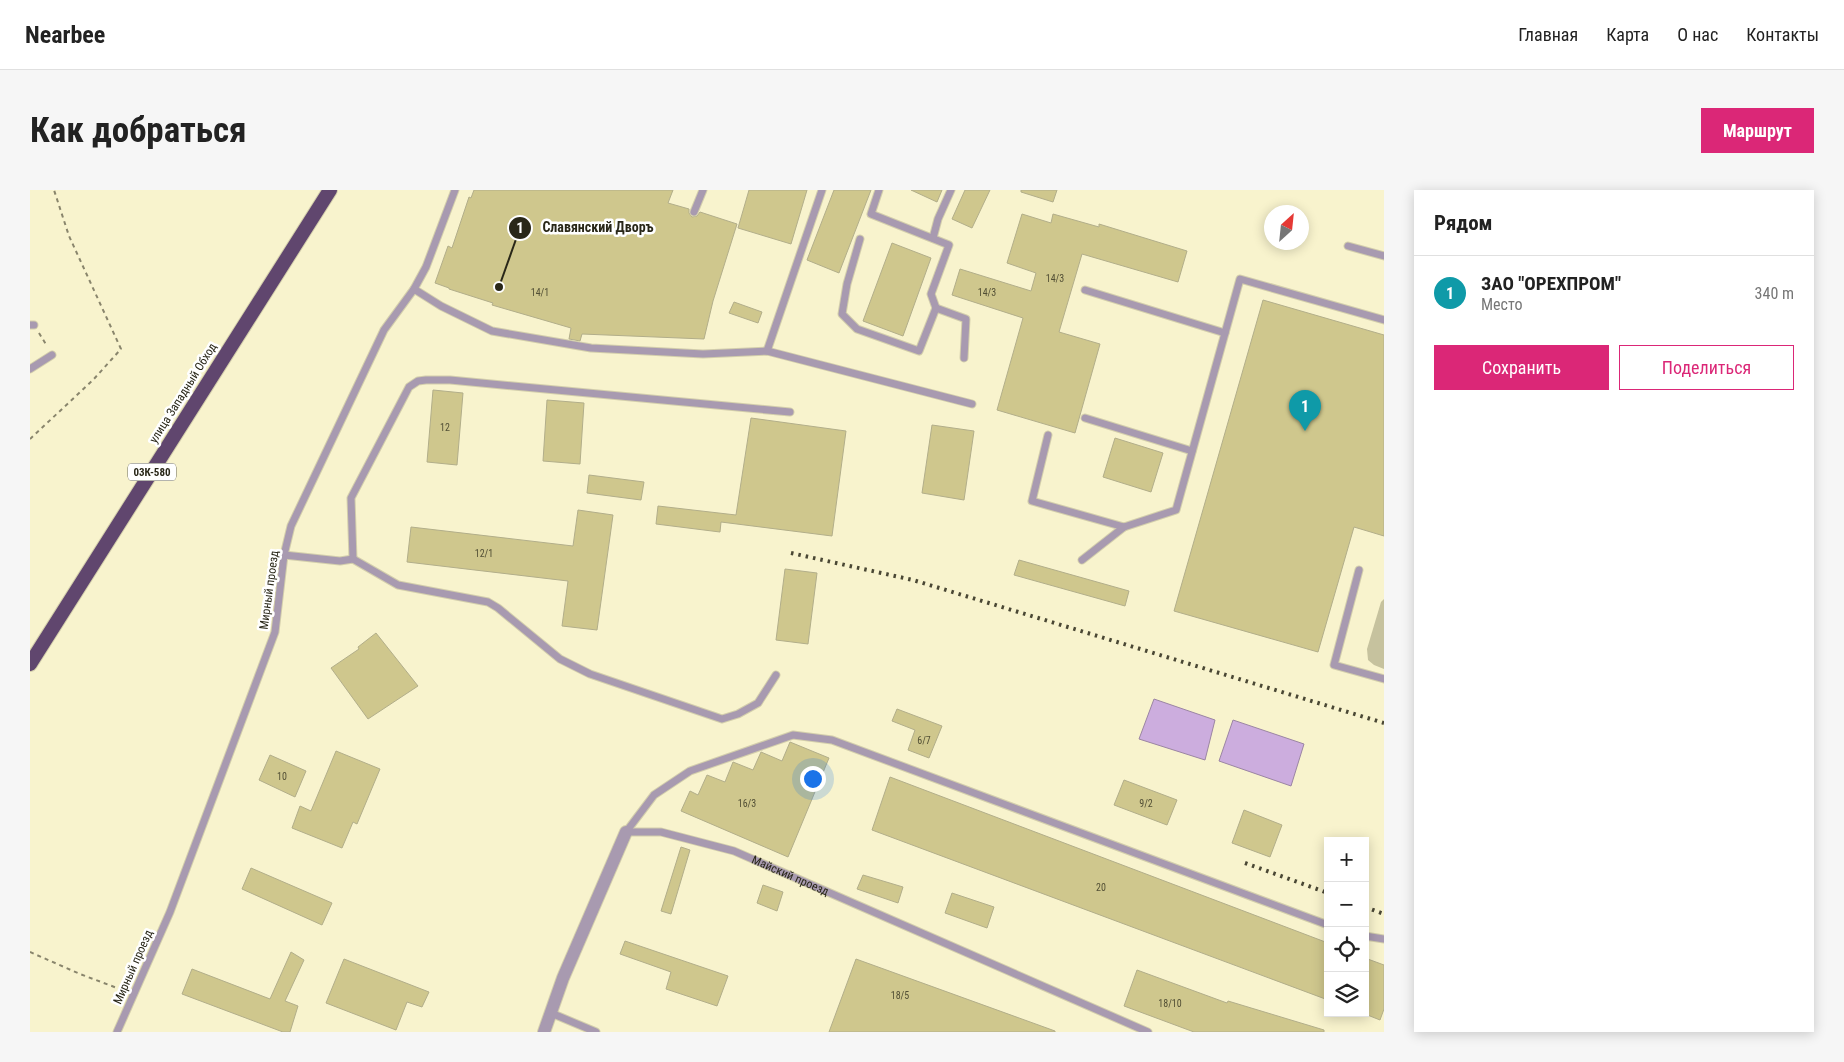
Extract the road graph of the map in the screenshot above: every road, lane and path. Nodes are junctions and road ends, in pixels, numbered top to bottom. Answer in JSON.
{"nodes":[{"id":1,"x":54,"y":190,"type":"edge"},
{"id":2,"x":320,"y":190,"type":"edge"},
{"id":3,"x":330,"y":190,"type":"edge"},
{"id":4,"x":455,"y":190,"type":"edge"},
{"id":5,"x":703,"y":190,"type":"edge"},
{"id":6,"x":822,"y":190,"type":"edge"},
{"id":7,"x":879,"y":190,"type":"edge"},
{"id":8,"x":951,"y":190,"type":"edge"},
{"id":9,"x":694,"y":212,"type":"dead end"},
{"id":10,"x":933,"y":238,"type":"junction"},
{"id":11,"x":860,"y":239,"type":"dead end"},
{"id":12,"x":1348,"y":246,"type":"dead end"},
{"id":13,"x":1384,"y":256,"type":"edge"},
{"id":14,"x":414,"y":289,"type":"junction"},
{"id":15,"x":1085,"y":290,"type":"dead end"},
{"id":16,"x":936,"y":308,"type":"junction"},
{"id":17,"x":1384,"y":320,"type":"edge"},
{"id":18,"x":32,"y":325,"type":"edge"},
{"id":19,"x":1225,"y":333,"type":"junction"},
{"id":20,"x":767,"y":352,"type":"junction"},
{"id":21,"x":52,"y":355,"type":"joint"},
{"id":22,"x":964,"y":358,"type":"dead end"},
{"id":23,"x":30,"y":369,"type":"edge"},
{"id":24,"x":972,"y":404,"type":"dead end"},
{"id":25,"x":790,"y":412,"type":"dead end"},
{"id":26,"x":1085,"y":418,"type":"dead end"},
{"id":27,"x":1048,"y":435,"type":"dead end"},
{"id":28,"x":30,"y":439,"type":"edge"},
{"id":29,"x":1192,"y":451,"type":"junction"},
{"id":30,"x":1124,"y":527,"type":"junction"},
{"id":31,"x":284,"y":555,"type":"junction"},
{"id":32,"x":354,"y":559,"type":"junction"},
{"id":33,"x":1082,"y":560,"type":"dead end"},
{"id":34,"x":1360,"y":570,"type":"dead end"},
{"id":35,"x":30,"y":648,"type":"edge"},
{"id":36,"x":30,"y":664,"type":"edge"},
{"id":37,"x":776,"y":675,"type":"dead end"},
{"id":38,"x":1384,"y":679,"type":"edge"},
{"id":39,"x":626,"y":832,"type":"junction"},
{"id":40,"x":1324,"y":924,"type":"edge"},
{"id":41,"x":1369,"y":937,"type":"edge"},
{"id":42,"x":1384,"y":939,"type":"edge"},
{"id":43,"x":30,"y":952,"type":"edge"},
{"id":44,"x":132,"y":994,"type":"junction"},
{"id":45,"x":551,"y":1013,"type":"junction"},
{"id":46,"x":117,"y":1032,"type":"edge"},
{"id":47,"x":544,"y":1032,"type":"edge"},
{"id":48,"x":596,"y":1032,"type":"edge"},
{"id":49,"x":1148,"y":1032,"type":"edge"}],
"edges":[{"from":1,"to":28,"type":"path"},
{"from":2,"to":35,"type":"highway","name":"улица Западный Обход","number":"03К-580"},
{"from":3,"to":36,"type":"highway","name":"улица Западный Обход","number":"03К-580"},
{"from":4,"to":14,"type":"lane","name":"Мирный проезд"},
{"from":5,"to":9,"type":"lane"},
{"from":6,"to":20,"type":"lane"},
{"from":7,"to":10,"type":"lane"},
{"from":8,"to":10,"type":"lane"},
{"from":10,"to":16,"type":"lane"},
{"from":11,"to":16,"type":"lane"},
{"from":12,"to":13,"type":"lane"},
{"from":14,"to":20,"type":"lane"},
{"from":14,"to":31,"type":"lane","name":"Мирный проезд"},
{"from":15,"to":19,"type":"lane"},
{"from":16,"to":22,"type":"lane"},
{"from":17,"to":19,"type":"lane"},
{"from":18,"to":21,"type":"path"},
{"from":19,"to":29,"type":"lane"},
{"from":20,"to":24,"type":"lane"},
{"from":21,"to":23,"type":"lane"},
{"from":25,"to":32,"type":"lane"},
{"from":26,"to":29,"type":"lane"},
{"from":27,"to":30,"type":"lane"},
{"from":29,"to":30,"type":"lane"},
{"from":30,"to":33,"type":"lane"},
{"from":31,"to":32,"type":"lane"},
{"from":31,"to":44,"type":"lane","name":"Мирный проезд"},
{"from":32,"to":37,"type":"lane"},
{"from":34,"to":38,"type":"lane"},
{"from":39,"to":40,"type":"lane"},
{"from":39,"to":45,"type":"street"},
{"from":39,"to":49,"type":"lane","name":"Майский проезд"},
{"from":41,"to":42,"type":"lane"},
{"from":43,"to":44,"type":"path"},
{"from":44,"to":46,"type":"lane","name":"Мирный проезд"},
{"from":45,"to":47,"type":"street"},
{"from":45,"to":48,"type":"lane"}]}
